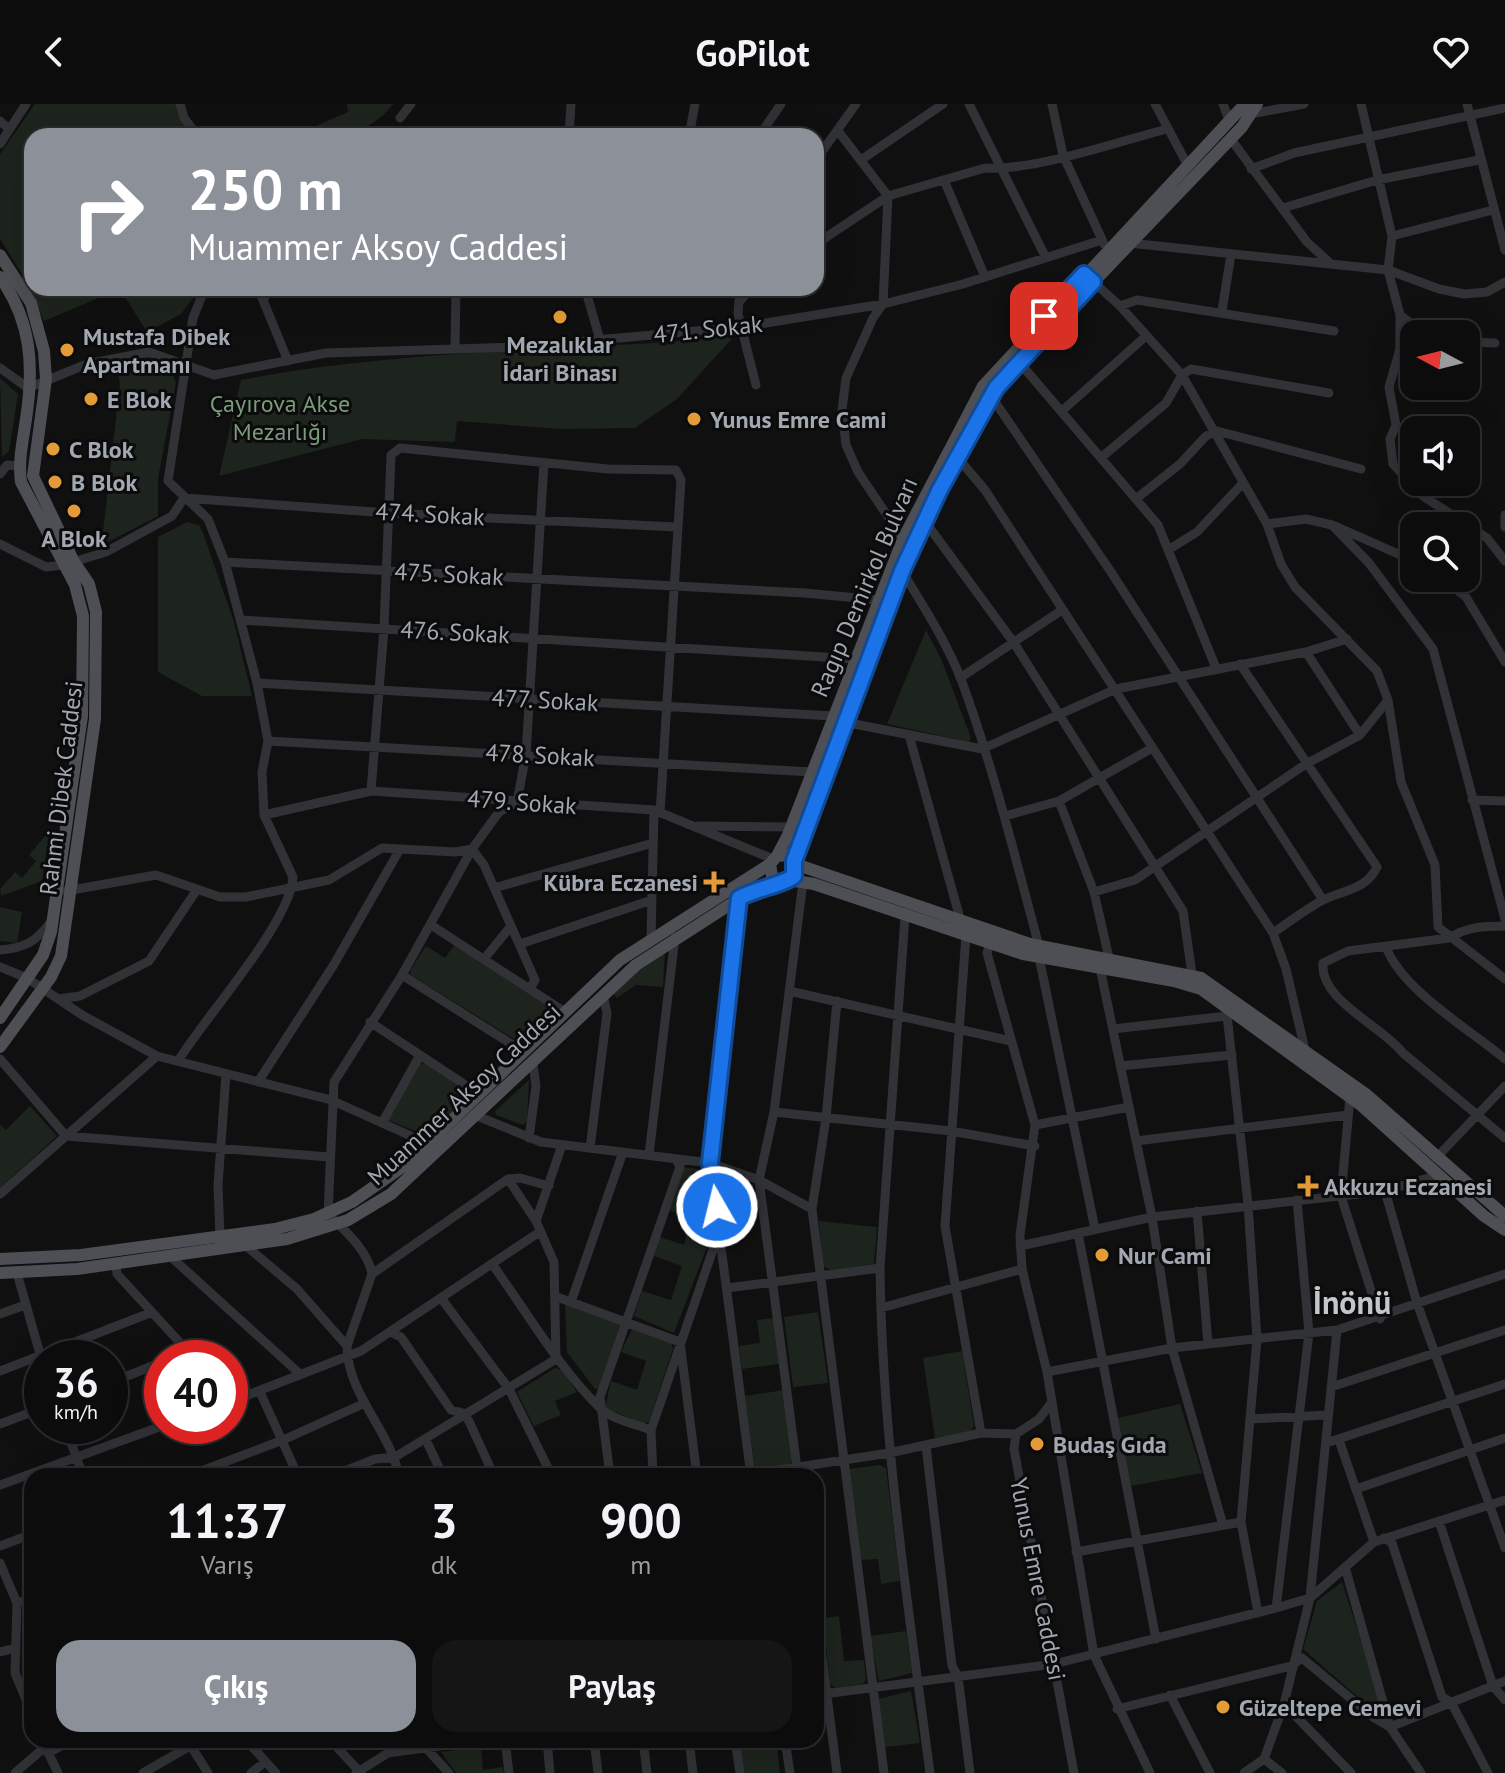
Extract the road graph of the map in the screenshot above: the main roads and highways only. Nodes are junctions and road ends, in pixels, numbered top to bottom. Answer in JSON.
{"nodes":[{"id":1,"x":1251,"y":107,"type":"edge"},
{"id":2,"x":1106,"y":251,"type":"junction"},
{"id":3,"x":0,"y":255,"type":"edge"},
{"id":4,"x":0,"y":277,"type":"edge"},
{"id":5,"x":1089,"y":278,"type":"junction"},
{"id":6,"x":24,"y":295,"type":"edge"},
{"id":7,"x":24,"y":296,"type":"edge"},
{"id":8,"x":69,"y":563,"type":"junction"},
{"id":9,"x":838,"y":719,"type":"junction"},
{"id":10,"x":773,"y":859,"type":"junction"},
{"id":11,"x":795,"y":863,"type":"junction"},
{"id":12,"x":791,"y":881,"type":"junction"},
{"id":13,"x":963,"y":929,"type":"junction"},
{"id":14,"x":1104,"y":963,"type":"junction"},
{"id":15,"x":0,"y":1018,"type":"edge"},
{"id":16,"x":0,"y":1047,"type":"edge"},
{"id":17,"x":1505,"y":1216,"type":"edge"},
{"id":18,"x":1505,"y":1230,"type":"edge"},
{"id":19,"x":0,"y":1259,"type":"edge"},
{"id":20,"x":0,"y":1273,"type":"edge"}],
"edges":[{"from":1,"to":2,"type":"main road","name":"Ragıp Demirkol Bulvarı"},
{"from":1,"to":2,"type":"main road","name":"Ragıp Demirkol Bulvarı"},
{"from":2,"to":5,"type":"main road","name":"Ragıp Demirkol Bulvarı"},
{"from":3,"to":6,"type":"main road","name":"Rahmi Dibek Caddesi"},
{"from":4,"to":8,"type":"main road","name":"Rahmi Dibek Caddesi"},
{"from":5,"to":9,"type":"main road","name":"Ragıp Demirkol Bulvarı"},
{"from":5,"to":9,"type":"main road","name":"Ragıp Demirkol Bulvarı"},
{"from":7,"to":8,"type":"main road","name":"Rahmi Dibek Caddesi"},
{"from":8,"to":15,"type":"main road","name":"Rahmi Dibek Caddesi"},
{"from":8,"to":16,"type":"main road","name":"Rahmi Dibek Caddesi"},
{"from":9,"to":10,"type":"main road","name":"Ragıp Demirkol Bulvarı"},
{"from":9,"to":11,"type":"main road","name":"Ragıp Demirkol Bulvarı"},
{"from":10,"to":11,"type":"main road"},
{"from":10,"to":12,"type":"main road"},
{"from":10,"to":19,"type":"main road"},
{"from":11,"to":12,"type":"main road"},
{"from":11,"to":13,"type":"main road"},
{"from":12,"to":13,"type":"main road"},
{"from":12,"to":20,"type":"main road","name":"Muammer Aksoy Caddesi"},
{"from":13,"to":14,"type":"main road"},
{"from":14,"to":17,"type":"main road"},
{"from":14,"to":18,"type":"main road"}]}
